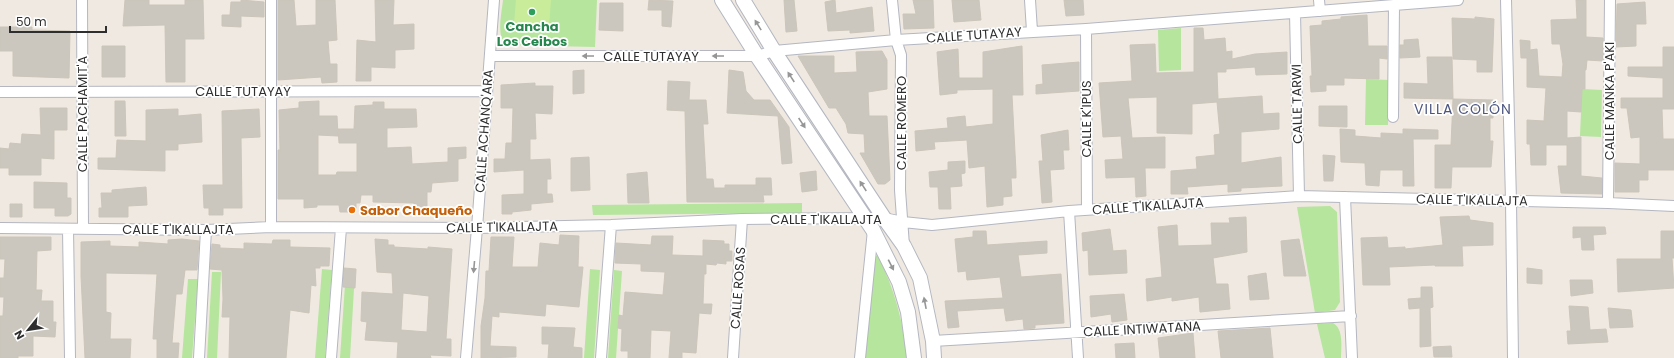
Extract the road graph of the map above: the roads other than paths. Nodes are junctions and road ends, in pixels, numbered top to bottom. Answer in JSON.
{"nodes":[{"id":1,"x":82,"y":0,"type":"edge"},
{"id":2,"x":271,"y":0,"type":"edge"},
{"id":3,"x":494,"y":0,"type":"edge"},
{"id":4,"x":722,"y":0,"type":"edge"},
{"id":5,"x":743,"y":0,"type":"edge"},
{"id":6,"x":892,"y":0,"type":"edge"},
{"id":7,"x":1030,"y":0,"type":"edge"},
{"id":8,"x":1320,"y":0,"type":"edge"},
{"id":9,"x":1458,"y":0,"type":"edge"},
{"id":10,"x":1506,"y":0,"type":"edge"},
{"id":11,"x":1610,"y":0,"type":"edge"},
{"id":12,"x":1394,"y":5,"type":"junction"},
{"id":13,"x":1320,"y":11,"type":"junction"},
{"id":14,"x":1295,"y":12,"type":"junction"},
{"id":15,"x":1086,"y":29,"type":"junction"},
{"id":16,"x":1032,"y":31,"type":"junction"},
{"id":17,"x":896,"y":40,"type":"junction"},
{"id":18,"x":774,"y":50,"type":"junction"},
{"id":19,"x":490,"y":56,"type":"junction"},
{"id":20,"x":757,"y":56,"type":"junction"},
{"id":21,"x":82,"y":91,"type":"junction"},
{"id":22,"x":270,"y":91,"type":"junction"},
{"id":23,"x":486,"y":91,"type":"junction"},
{"id":24,"x":0,"y":92,"type":"edge"},
{"id":25,"x":1393,"y":117,"type":"dead end"},
{"id":26,"x":1299,"y":196,"type":"junction"},
{"id":27,"x":1345,"y":197,"type":"junction"},
{"id":28,"x":1511,"y":201,"type":"junction"},
{"id":29,"x":1608,"y":203,"type":"junction"},
{"id":30,"x":1674,"y":206,"type":"edge"},
{"id":31,"x":1087,"y":210,"type":"junction"},
{"id":32,"x":1069,"y":211,"type":"junction"},
{"id":33,"x":884,"y":218,"type":"junction"},
{"id":34,"x":742,"y":219,"type":"junction"},
{"id":35,"x":902,"y":222,"type":"junction"},
{"id":36,"x":611,"y":225,"type":"junction"},
{"id":37,"x":869,"y":225,"type":"junction"},
{"id":38,"x":271,"y":227,"type":"junction"},
{"id":39,"x":0,"y":228,"type":"edge"},
{"id":40,"x":83,"y":228,"type":"junction"},
{"id":41,"x":341,"y":228,"type":"junction"},
{"id":42,"x":478,"y":228,"type":"junction"},
{"id":43,"x":68,"y":229,"type":"junction"},
{"id":44,"x":206,"y":230,"type":"junction"},
{"id":45,"x":904,"y":246,"type":"junction"},
{"id":46,"x":1351,"y":316,"type":"junction"},
{"id":47,"x":1076,"y":333,"type":"junction"},
{"id":48,"x":933,"y":341,"type":"junction"},
{"id":49,"x":70,"y":358,"type":"edge"},
{"id":50,"x":199,"y":358,"type":"edge"},
{"id":51,"x":332,"y":358,"type":"edge"},
{"id":52,"x":466,"y":358,"type":"edge"},
{"id":53,"x":601,"y":358,"type":"edge"},
{"id":54,"x":734,"y":358,"type":"edge"},
{"id":55,"x":860,"y":358,"type":"edge"},
{"id":56,"x":914,"y":358,"type":"edge"},
{"id":57,"x":934,"y":358,"type":"edge"},
{"id":58,"x":1078,"y":358,"type":"edge"},
{"id":59,"x":1352,"y":358,"type":"edge"},
{"id":60,"x":1513,"y":358,"type":"edge"}],
"edges":[{"from":1,"to":21,"type":"street","name":"CALLE PACHAMIT'A"},
{"from":2,"to":22,"type":"street"},
{"from":3,"to":19,"type":"street","name":"CALLE ACHANQ'ARA"},
{"from":4,"to":20,"type":"main road"},
{"from":18,"to":5,"type":"main road","one_way":true},
{"from":6,"to":17,"type":"street","name":"CALLE ROMERO"},
{"from":7,"to":16,"type":"street"},
{"from":8,"to":13,"type":"street"},
{"from":9,"to":12,"type":"street","name":"CALLE TUTAYAY"},
{"from":10,"to":28,"type":"street"},
{"from":11,"to":29,"type":"street","name":"CALLE MANKA P'AKI"},
{"from":12,"to":13,"type":"street","name":"CALLE TUTAYAY"},
{"from":12,"to":25,"type":"street"},
{"from":13,"to":14,"type":"street","name":"CALLE TUTAYAY"},
{"from":14,"to":15,"type":"street","name":"CALLE TUTAYAY"},
{"from":14,"to":26,"type":"street","name":"CALLE TARWI"},
{"from":15,"to":16,"type":"street","name":"CALLE TUTAYAY"},
{"from":15,"to":31,"type":"street","name":"CALLE K'IPUS"},
{"from":16,"to":17,"type":"street","name":"CALLE TUTAYAY"},
{"from":17,"to":18,"type":"street","name":"CALLE TUTAYAY"},
{"from":17,"to":35,"type":"street","name":"CALLE ROMERO"},
{"from":18,"to":20,"type":"street","name":"CALLE TUTAYAY"},
{"from":33,"to":18,"type":"main road","one_way":true},
{"from":20,"to":19,"type":"street","name":"CALLE TUTAYAY","one_way":true},
{"from":19,"to":23,"type":"street","name":"CALLE ACHANQ'ARA"},
{"from":20,"to":37,"type":"main road","one_way":true},
{"from":21,"to":22,"type":"street","name":"CALLE TUTAYAY"},
{"from":21,"to":24,"type":"street","name":"CALLE TUTAYAY"},
{"from":21,"to":40,"type":"street","name":"CALLE PACHAMIT'A"},
{"from":22,"to":23,"type":"street","name":"CALLE TUTAYAY"},
{"from":22,"to":38,"type":"street"},
{"from":23,"to":42,"type":"street","name":"CALLE ACHANQ'ARA"},
{"from":26,"to":27,"type":"street","name":"CALLE T'IKALLAJTA"},
{"from":26,"to":31,"type":"street","name":"CALLE T'IKALLAJTA"},
{"from":27,"to":28,"type":"street","name":"CALLE T'IKALLAJTA"},
{"from":27,"to":46,"type":"street"},
{"from":28,"to":29,"type":"street","name":"CALLE T'IKALLAJTA"},
{"from":28,"to":60,"type":"street"},
{"from":29,"to":30,"type":"street","name":"CALLE T'IKALLAJTA"},
{"from":31,"to":32,"type":"street","name":"CALLE T'IKALLAJTA"},
{"from":32,"to":35,"type":"street","name":"CALLE T'IKALLAJTA"},
{"from":32,"to":47,"type":"street"},
{"from":33,"to":35,"type":"street","name":"CALLE T'IKALLAJTA"},
{"from":33,"to":37,"type":"street","name":"CALLE T'IKALLAJTA"},
{"from":33,"to":45,"type":"main road"},
{"from":34,"to":36,"type":"street","name":"CALLE T'IKALLAJTA"},
{"from":34,"to":37,"type":"street","name":"CALLE T'IKALLAJTA"},
{"from":34,"to":54,"type":"street","name":"CALLE ROSAS"},
{"from":35,"to":45,"type":"street","name":"CALLE ROMERO"},
{"from":36,"to":42,"type":"street","name":"CALLE T'IKALLAJTA"},
{"from":36,"to":53,"type":"street"},
{"from":37,"to":55,"type":"street"},
{"from":37,"to":56,"type":"main road","one_way":true},
{"from":38,"to":41,"type":"street","name":"CALLE T'IKALLAJTA"},
{"from":38,"to":44,"type":"street","name":"CALLE T'IKALLAJTA"},
{"from":39,"to":43,"type":"street","name":"CALLE T'IKALLAJTA"},
{"from":40,"to":43,"type":"street","name":"CALLE T'IKALLAJTA"},
{"from":40,"to":44,"type":"street","name":"CALLE T'IKALLAJTA"},
{"from":41,"to":42,"type":"street","name":"CALLE T'IKALLAJTA"},
{"from":41,"to":51,"type":"street"},
{"from":42,"to":52,"type":"street","name":"CALLE ACHANQ'ARA","one_way":true},
{"from":43,"to":49,"type":"street"},
{"from":44,"to":50,"type":"street"},
{"from":48,"to":45,"type":"main road","one_way":true},
{"from":46,"to":47,"type":"street","name":"CALLE INTIWATANA"},
{"from":46,"to":59,"type":"street"},
{"from":47,"to":48,"type":"street","name":"CALLE INTIWATANA"},
{"from":47,"to":58,"type":"street"},
{"from":48,"to":57,"type":"main road"}]}
